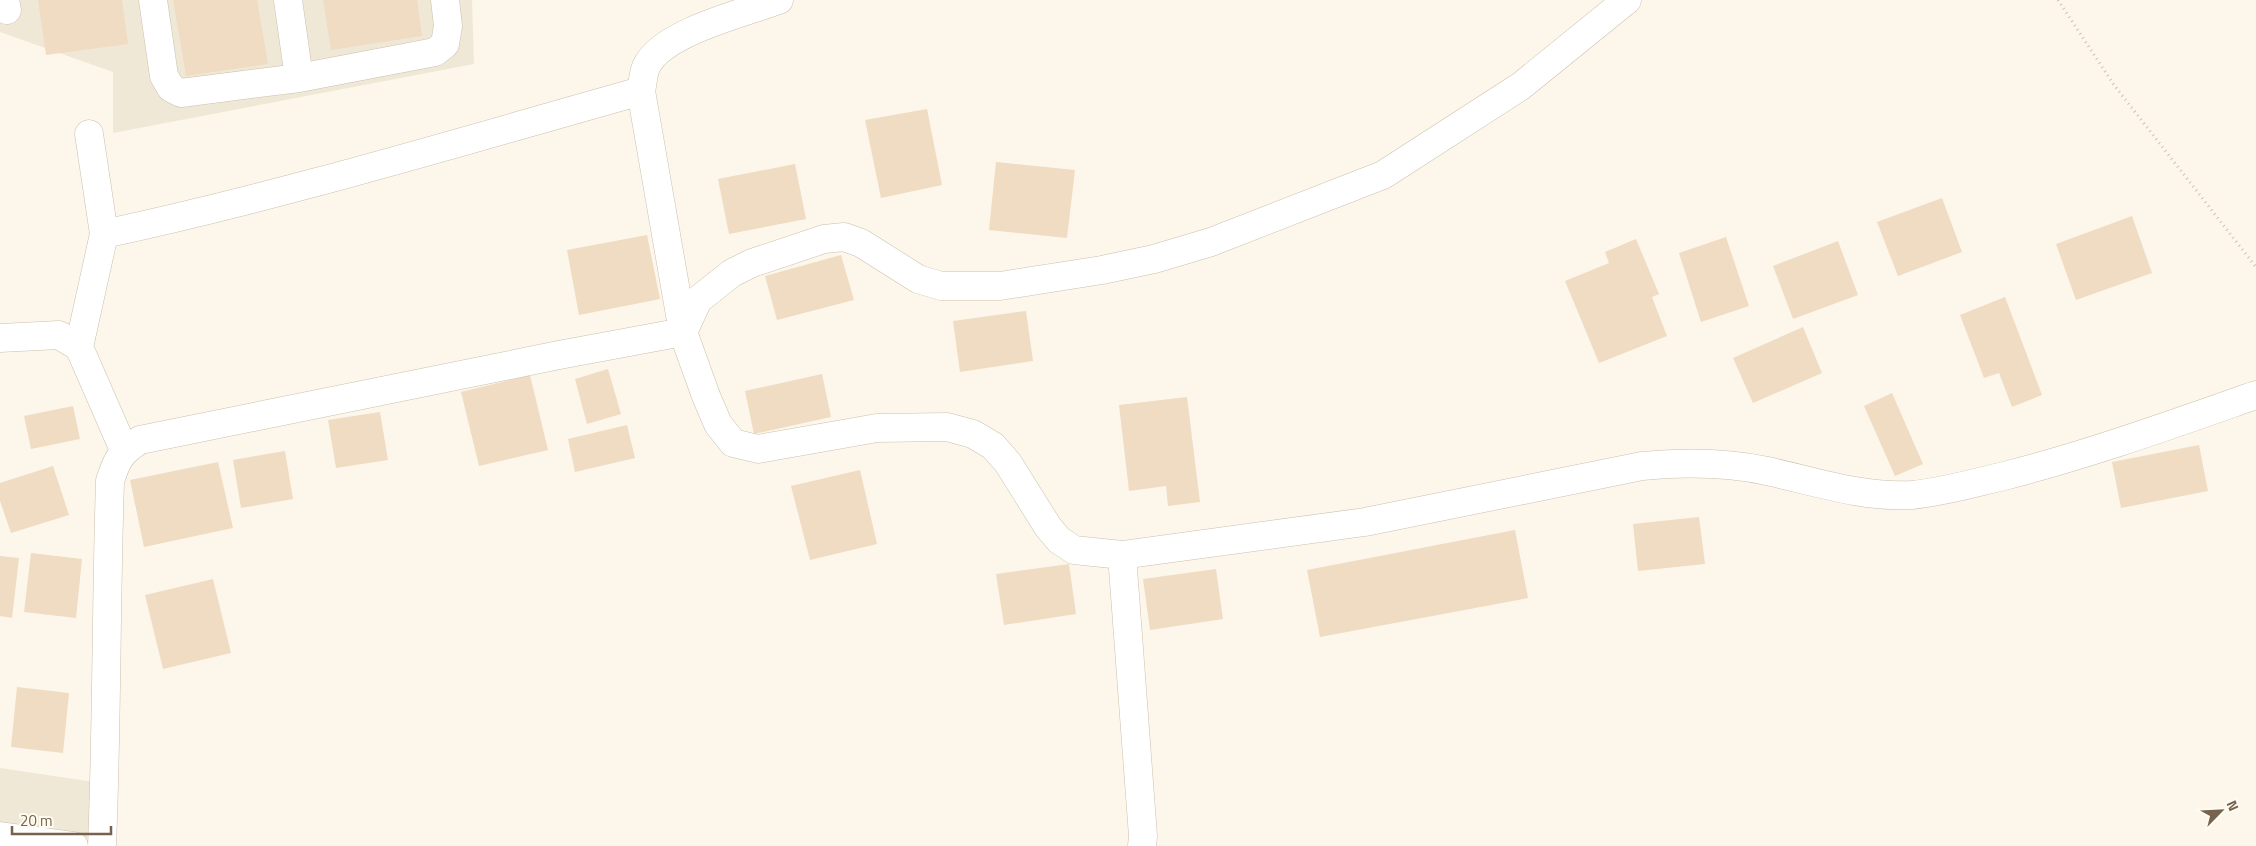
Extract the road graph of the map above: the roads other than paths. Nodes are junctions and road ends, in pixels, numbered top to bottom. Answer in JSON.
{"nodes":[{"id":1,"x":153,"y":0,"type":"edge"},
{"id":2,"x":288,"y":0,"type":"edge"},
{"id":3,"x":445,"y":0,"type":"edge"},
{"id":4,"x":778,"y":0,"type":"edge"},
{"id":5,"x":1627,"y":0,"type":"edge"},
{"id":6,"x":299,"y":78,"type":"junction"},
{"id":7,"x":641,"y":91,"type":"junction"},
{"id":8,"x":89,"y":134,"type":"dead end"},
{"id":9,"x":104,"y":234,"type":"junction"},
{"id":10,"x":683,"y":332,"type":"junction"},
{"id":11,"x":0,"y":338,"type":"edge"},
{"id":12,"x":80,"y":347,"type":"junction"},
{"id":13,"x":2256,"y":395,"type":"edge"},
{"id":14,"x":124,"y":450,"type":"junction"},
{"id":15,"x":1122,"y":556,"type":"junction"},
{"id":16,"x":0,"y":836,"type":"edge"},
{"id":17,"x":74,"y":846,"type":"edge"},
{"id":18,"x":102,"y":846,"type":"edge"},
{"id":19,"x":1142,"y":846,"type":"edge"}],
"edges":[{"from":1,"to":6,"type":"street"},
{"from":2,"to":6,"type":"street"},
{"from":3,"to":6,"type":"street"},
{"from":4,"to":7,"type":"street"},
{"from":5,"to":10,"type":"street"},
{"from":7,"to":9,"type":"street"},
{"from":7,"to":10,"type":"street"},
{"from":8,"to":9,"type":"street"},
{"from":9,"to":12,"type":"street"},
{"from":10,"to":14,"type":"street"},
{"from":10,"to":15,"type":"street"},
{"from":11,"to":12,"type":"street"},
{"from":12,"to":14,"type":"street"},
{"from":13,"to":15,"type":"street"},
{"from":14,"to":18,"type":"street"},
{"from":15,"to":19,"type":"street"},
{"from":16,"to":17,"type":"street"}]}
